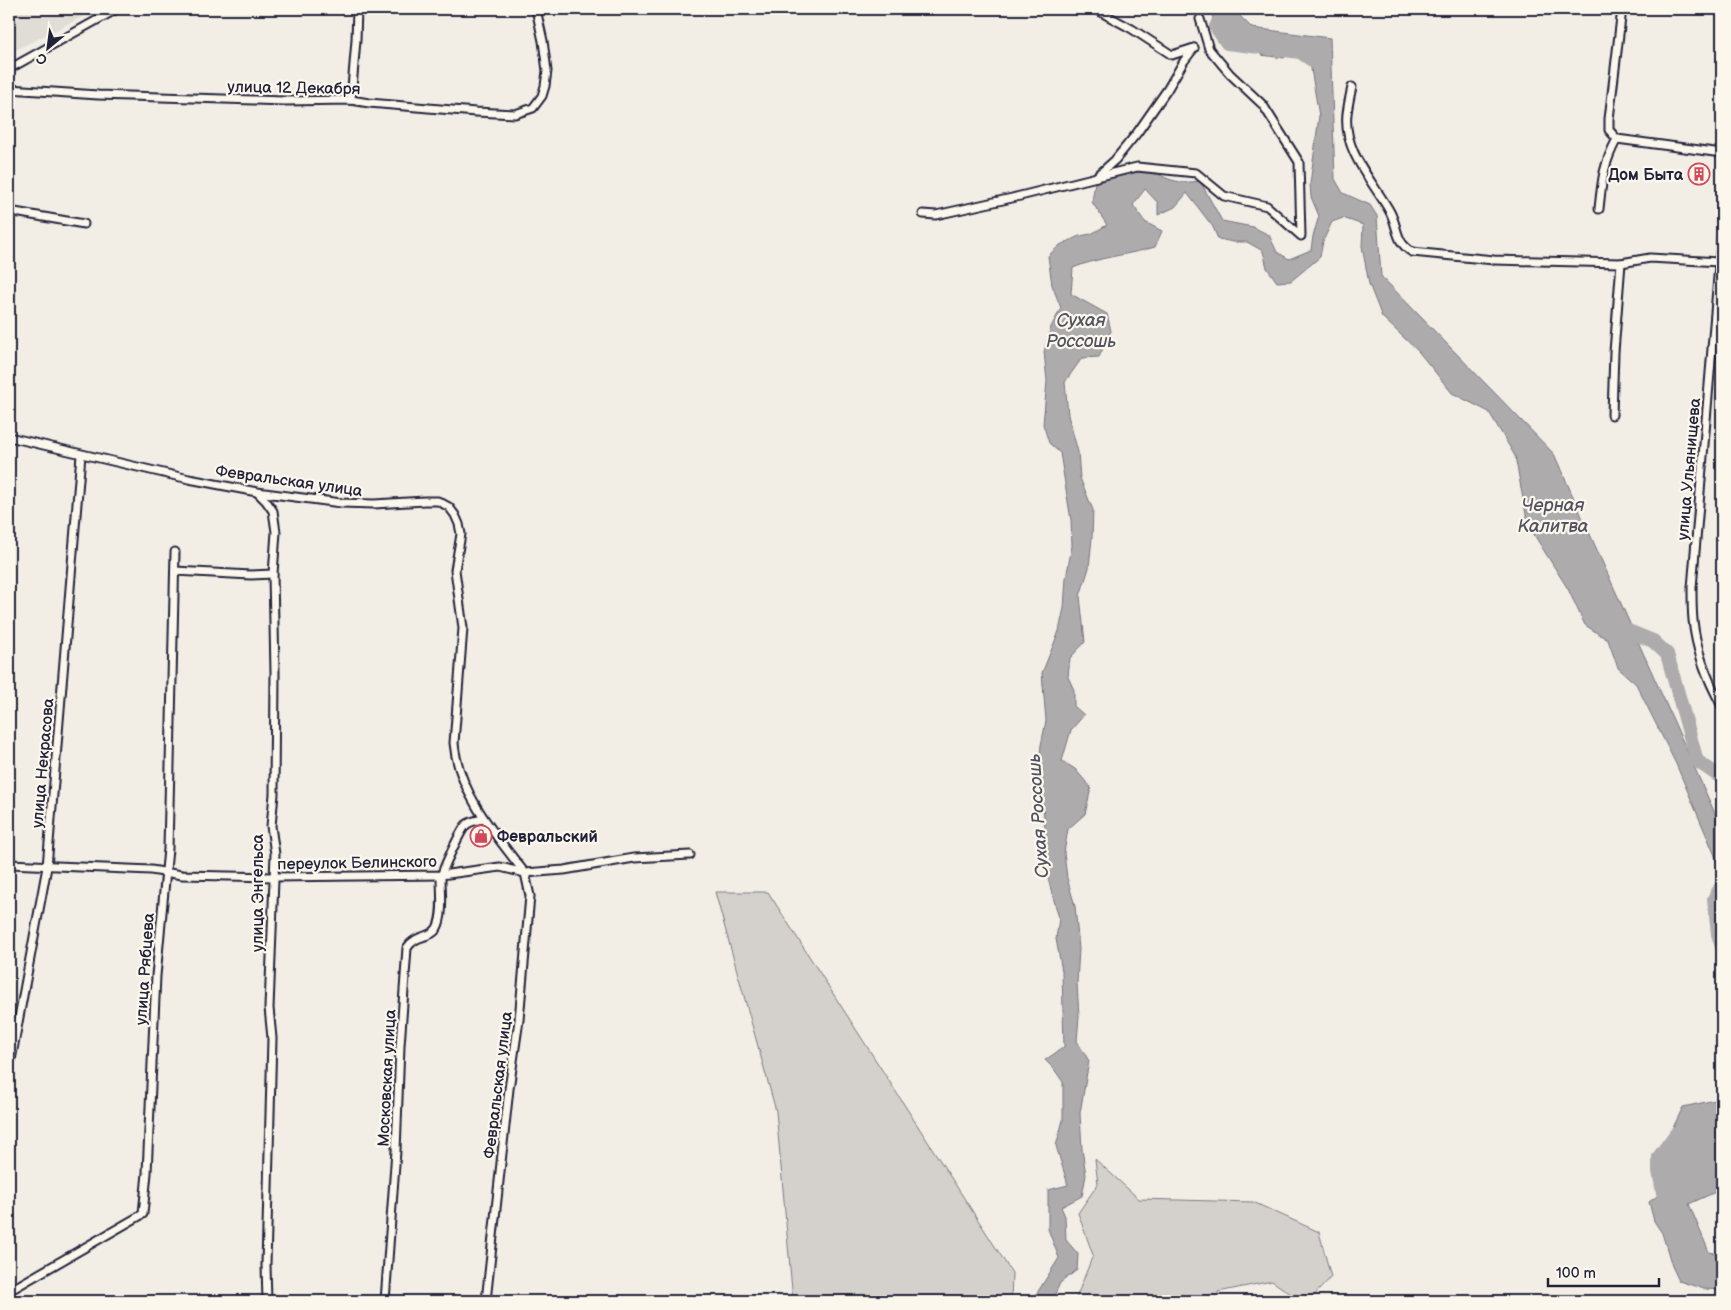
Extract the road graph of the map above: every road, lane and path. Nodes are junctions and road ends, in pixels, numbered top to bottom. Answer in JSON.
{"nodes":[{"id":1,"x":117,"y":9,"type":"edge"},
{"id":2,"x":357,"y":9,"type":"edge"},
{"id":3,"x":536,"y":9,"type":"edge"},
{"id":4,"x":1095,"y":9,"type":"edge"},
{"id":5,"x":1622,"y":9,"type":"edge"},
{"id":6,"x":1200,"y":19,"type":"dead end"},
{"id":7,"x":9,"y":69,"type":"edge"},
{"id":8,"x":1352,"y":87,"type":"dead end"},
{"id":9,"x":9,"y":89,"type":"edge"},
{"id":10,"x":351,"y":100,"type":"junction"},
{"id":11,"x":1617,"y":139,"type":"junction"},
{"id":12,"x":1722,"y":153,"type":"edge"},
{"id":13,"x":1094,"y":179,"type":"junction"},
{"id":14,"x":1600,"y":209,"type":"dead end"},
{"id":15,"x":9,"y":210,"type":"edge"},
{"id":16,"x":923,"y":214,"type":"dead end"},
{"id":17,"x":84,"y":224,"type":"dead end"},
{"id":18,"x":1722,"y":230,"type":"edge"},
{"id":19,"x":1718,"y":262,"type":"junction"},
{"id":20,"x":1621,"y":263,"type":"junction"},
{"id":21,"x":1612,"y":415,"type":"dead end"},
{"id":22,"x":9,"y":437,"type":"edge"},
{"id":23,"x":81,"y":455,"type":"junction"},
{"id":24,"x":256,"y":492,"type":"junction"},
{"id":25,"x":175,"y":552,"type":"dead end"},
{"id":26,"x":175,"y":571,"type":"junction"},
{"id":27,"x":273,"y":574,"type":"junction"},
{"id":28,"x":1722,"y":706,"type":"edge"},
{"id":29,"x":484,"y":819,"type":"junction"},
{"id":30,"x":690,"y":855,"type":"dead end"},
{"id":31,"x":9,"y":864,"type":"edge"},
{"id":32,"x":47,"y":866,"type":"junction"},
{"id":33,"x":166,"y":871,"type":"junction"},
{"id":34,"x":525,"y":873,"type":"junction"},
{"id":35,"x":441,"y":875,"type":"junction"},
{"id":36,"x":274,"y":877,"type":"junction"},
{"id":37,"x":9,"y":1071,"type":"edge"},
{"id":38,"x":9,"y":1291,"type":"edge"},
{"id":39,"x":267,"y":1301,"type":"edge"},
{"id":40,"x":384,"y":1301,"type":"edge"},
{"id":41,"x":486,"y":1301,"type":"edge"}],
"edges":[{"from":1,"to":7,"type":"street"},
{"from":2,"to":10,"type":"street"},
{"from":3,"to":10,"type":"street","name":"улица 12 Декабря"},
{"from":4,"to":13,"type":"street"},
{"from":5,"to":11,"type":"street"},
{"from":6,"to":13,"type":"street"},
{"from":8,"to":20,"type":"street"},
{"from":9,"to":10,"type":"street","name":"улица 12 Декабря"},
{"from":11,"to":12,"type":"street"},
{"from":11,"to":14,"type":"street"},
{"from":13,"to":16,"type":"street"},
{"from":15,"to":17,"type":"street"},
{"from":18,"to":19,"type":"street","name":"улица Ульянищева"},
{"from":19,"to":20,"type":"street"},
{"from":19,"to":28,"type":"street","name":"улица Ульянищева"},
{"from":20,"to":21,"type":"street"},
{"from":22,"to":23,"type":"street","name":"Февральская улица"},
{"from":23,"to":24,"type":"street","name":"Февральская улица"},
{"from":23,"to":32,"type":"street","name":"улица Некрасова"},
{"from":24,"to":27,"type":"street","name":"улица Энгельса"},
{"from":24,"to":29,"type":"street","name":"Февральская улица"},
{"from":25,"to":26,"type":"street","name":"улица Рябцева"},
{"from":26,"to":27,"type":"street"},
{"from":26,"to":33,"type":"street","name":"улица Рябцева"},
{"from":27,"to":36,"type":"street","name":"улица Энгельса"},
{"from":29,"to":34,"type":"street","name":"Февральская улица"},
{"from":29,"to":35,"type":"street"},
{"from":30,"to":34,"type":"street"},
{"from":31,"to":32,"type":"street","name":"переулок Белинского"},
{"from":32,"to":33,"type":"street","name":"переулок Белинского"},
{"from":32,"to":37,"type":"street","name":"улица Некрасова"},
{"from":33,"to":36,"type":"street","name":"переулок Белинского"},
{"from":33,"to":38,"type":"street","name":"улица Рябцева"},
{"from":34,"to":35,"type":"street","name":"переулок Белинского"},
{"from":34,"to":41,"type":"street","name":"Февральская улица"},
{"from":35,"to":36,"type":"street","name":"переулок Белинского"},
{"from":35,"to":40,"type":"street","name":"Московская улица"},
{"from":36,"to":39,"type":"street","name":"улица Энгельса"}]}
